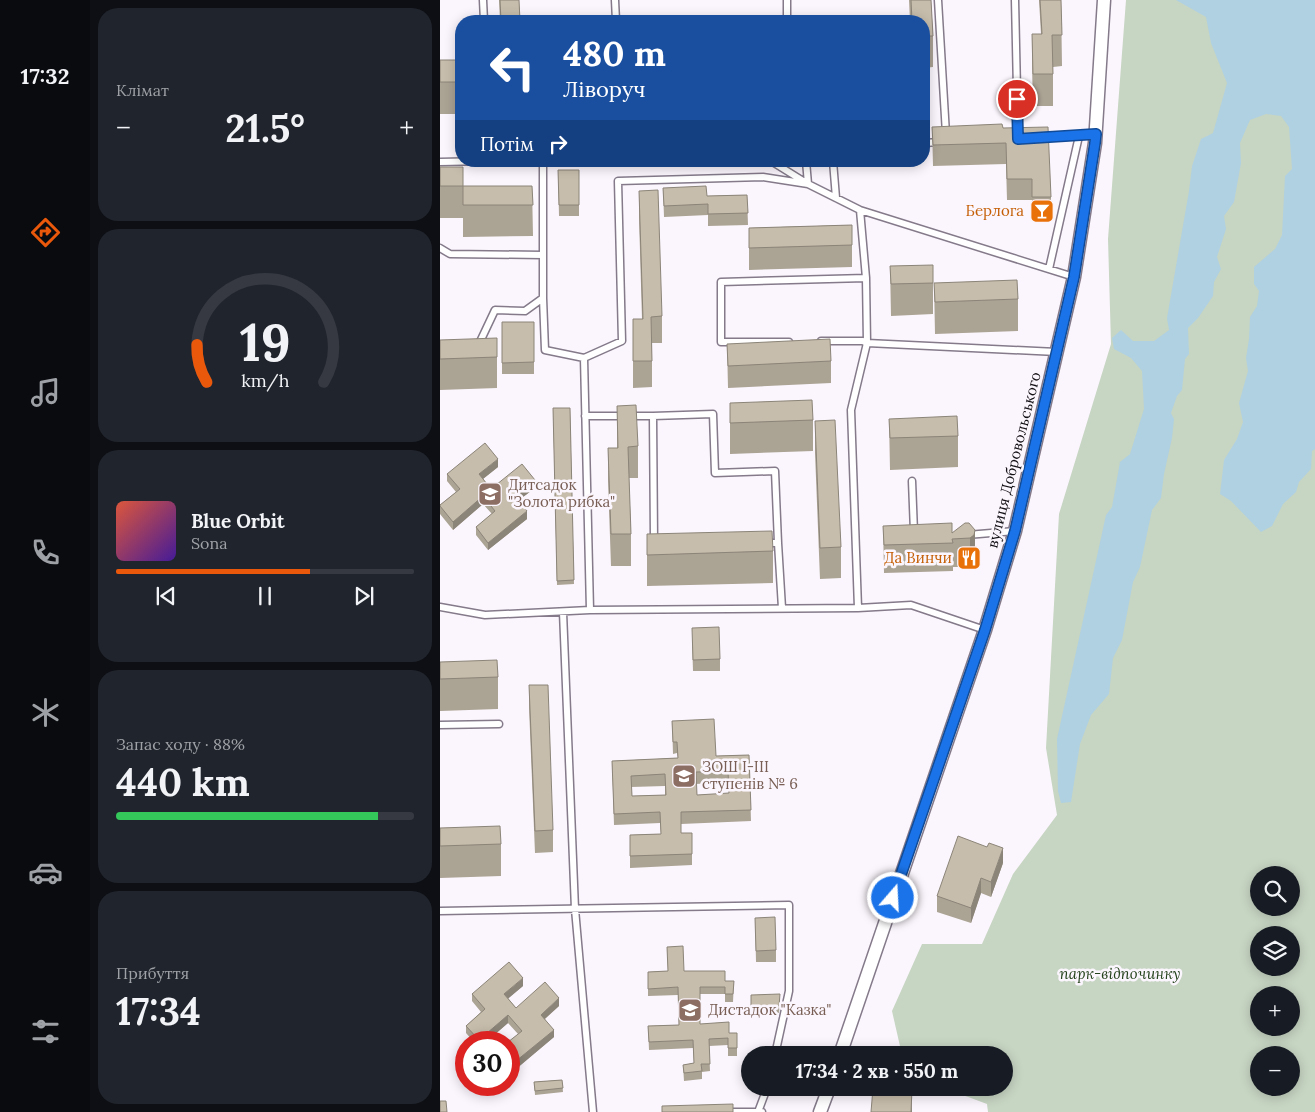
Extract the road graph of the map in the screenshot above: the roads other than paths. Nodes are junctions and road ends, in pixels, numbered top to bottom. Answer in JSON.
{"nodes":[{"id":1,"x":483,"y":0,"type":"edge"},
{"id":2,"x":615,"y":0,"type":"edge"},
{"id":3,"x":786,"y":0,"type":"edge"},
{"id":4,"x":938,"y":0,"type":"edge"},
{"id":5,"x":1015,"y":0,"type":"edge"},
{"id":6,"x":1104,"y":0,"type":"edge"},
{"id":7,"x":484,"y":15,"type":"edge"},
{"id":8,"x":616,"y":15,"type":"edge"},
{"id":9,"x":787,"y":15,"type":"edge"},
{"id":10,"x":1096,"y":134,"type":"junction"},
{"id":11,"x":1079,"y":136,"type":"junction"},
{"id":12,"x":1026,"y":138,"type":"edge"},
{"id":13,"x":1035,"y":138,"type":"edge"},
{"id":14,"x":1009,"y":139,"type":"edge"},
{"id":15,"x":1018,"y":139,"type":"junction"},
{"id":16,"x":930,"y":143,"type":"edge"},
{"id":17,"x":440,"y":162,"type":"edge"},
{"id":18,"x":455,"y":162,"type":"edge"},
{"id":19,"x":543,"y":167,"type":"edge"},
{"id":20,"x":781,"y":167,"type":"edge"},
{"id":21,"x":807,"y":167,"type":"edge"},
{"id":22,"x":833,"y":167,"type":"edge"},
{"id":23,"x":808,"y":184,"type":"junction"},
{"id":24,"x":836,"y":198,"type":"junction"},
{"id":25,"x":860,"y":210,"type":"junction"},
{"id":26,"x":440,"y":248,"type":"edge"},
{"id":27,"x":543,"y":255,"type":"junction"},
{"id":28,"x":1049,"y":269,"type":"junction"},
{"id":29,"x":1074,"y":277,"type":"junction"},
{"id":30,"x":866,"y":278,"type":"junction"},
{"id":31,"x":543,"y":298,"type":"junction"},
{"id":32,"x":797,"y":341,"type":"edge"},
{"id":33,"x":816,"y":341,"type":"edge"},
{"id":34,"x":867,"y":343,"type":"junction"},
{"id":35,"x":1056,"y":352,"type":"junction"},
{"id":36,"x":474,"y":353,"type":"edge"},
{"id":37,"x":584,"y":358,"type":"junction"},
{"id":38,"x":585,"y":416,"type":"junction"},
{"id":39,"x":654,"y":416,"type":"junction"},
{"id":40,"x":912,"y":481,"type":"dead end"},
{"id":41,"x":1015,"y":531,"type":"junction"},
{"id":42,"x":960,"y":535,"type":"edge"},
{"id":43,"x":914,"y":539,"type":"edge"},
{"id":44,"x":778,"y":542,"type":"junction"},
{"id":45,"x":759,"y":543,"type":"edge"},
{"id":46,"x":663,"y":546,"type":"edge"},
{"id":47,"x":440,"y":607,"type":"edge"},
{"id":48,"x":782,"y":608,"type":"junction"},
{"id":49,"x":858,"y":608,"type":"junction"},
{"id":50,"x":590,"y":610,"type":"junction"},
{"id":51,"x":563,"y":612,"type":"junction"},
{"id":52,"x":985,"y":630,"type":"junction"},
{"id":53,"x":499,"y":724,"type":"dead end"},
{"id":54,"x":440,"y":725,"type":"edge"},
{"id":55,"x":575,"y":909,"type":"junction"},
{"id":56,"x":440,"y":911,"type":"edge"},
{"id":57,"x":777,"y":1046,"type":"edge"},
{"id":58,"x":843,"y":1046,"type":"edge"},
{"id":59,"x":765,"y":1096,"type":"edge"},
{"id":60,"x":825,"y":1096,"type":"edge"},
{"id":61,"x":593,"y":1112,"type":"edge"},
{"id":62,"x":725,"y":1112,"type":"edge"},
{"id":63,"x":758,"y":1112,"type":"edge"},
{"id":64,"x":762,"y":1112,"type":"edge"},
{"id":65,"x":820,"y":1112,"type":"edge"}],
"edges":[{"from":1,"to":7,"type":"lane"},
{"from":2,"to":8,"type":"lane"},
{"from":3,"to":9,"type":"lane"},
{"from":4,"to":16,"type":"lane"},
{"from":5,"to":15,"type":"lane"},
{"from":6,"to":10,"type":"street","name":"вулиця Добровольського"},
{"from":10,"to":11,"type":"lane"},
{"from":10,"to":29,"type":"street","name":"вулиця Добровольського"},
{"from":11,"to":13,"type":"lane"},
{"from":11,"to":28,"type":"lane"},
{"from":12,"to":15,"type":"lane"},
{"from":14,"to":15,"type":"lane"},
{"from":17,"to":18,"type":"lane"},
{"from":19,"to":27,"type":"lane"},
{"from":20,"to":23,"type":"lane"},
{"from":21,"to":23,"type":"lane"},
{"from":22,"to":24,"type":"lane"},
{"from":23,"to":24,"type":"lane"},
{"from":23,"to":37,"type":"lane"},
{"from":24,"to":25,"type":"lane"},
{"from":25,"to":28,"type":"lane"},
{"from":25,"to":30,"type":"lane"},
{"from":26,"to":27,"type":"lane"},
{"from":27,"to":31,"type":"lane"},
{"from":28,"to":29,"type":"lane"},
{"from":29,"to":35,"type":"street","name":"вулиця Добровольського"},
{"from":30,"to":32,"type":"lane"},
{"from":30,"to":34,"type":"lane"},
{"from":31,"to":36,"type":"lane"},
{"from":31,"to":37,"type":"lane"},
{"from":33,"to":34,"type":"lane"},
{"from":34,"to":35,"type":"lane"},
{"from":34,"to":49,"type":"lane"},
{"from":35,"to":41,"type":"street","name":"вулиця Добровольського"},
{"from":37,"to":38,"type":"lane"},
{"from":38,"to":39,"type":"lane"},
{"from":38,"to":50,"type":"lane"},
{"from":39,"to":44,"type":"lane"},
{"from":39,"to":46,"type":"lane"},
{"from":40,"to":43,"type":"lane"},
{"from":41,"to":42,"type":"lane"},
{"from":41,"to":52,"type":"street","name":"вулиця Добровольського"},
{"from":44,"to":45,"type":"lane"},
{"from":44,"to":48,"type":"lane"},
{"from":47,"to":51,"type":"lane"},
{"from":48,"to":49,"type":"lane"},
{"from":48,"to":50,"type":"lane"},
{"from":49,"to":52,"type":"lane"},
{"from":50,"to":51,"type":"lane"},
{"from":51,"to":55,"type":"lane"},
{"from":52,"to":58,"type":"street","name":"вулиця Добровольського"},
{"from":53,"to":54,"type":"lane"},
{"from":55,"to":56,"type":"lane"},
{"from":55,"to":57,"type":"lane"},
{"from":55,"to":61,"type":"lane"},
{"from":59,"to":63,"type":"lane"},
{"from":60,"to":65,"type":"street"},
{"from":62,"to":63,"type":"lane"},
{"from":63,"to":64,"type":"lane"}]}
